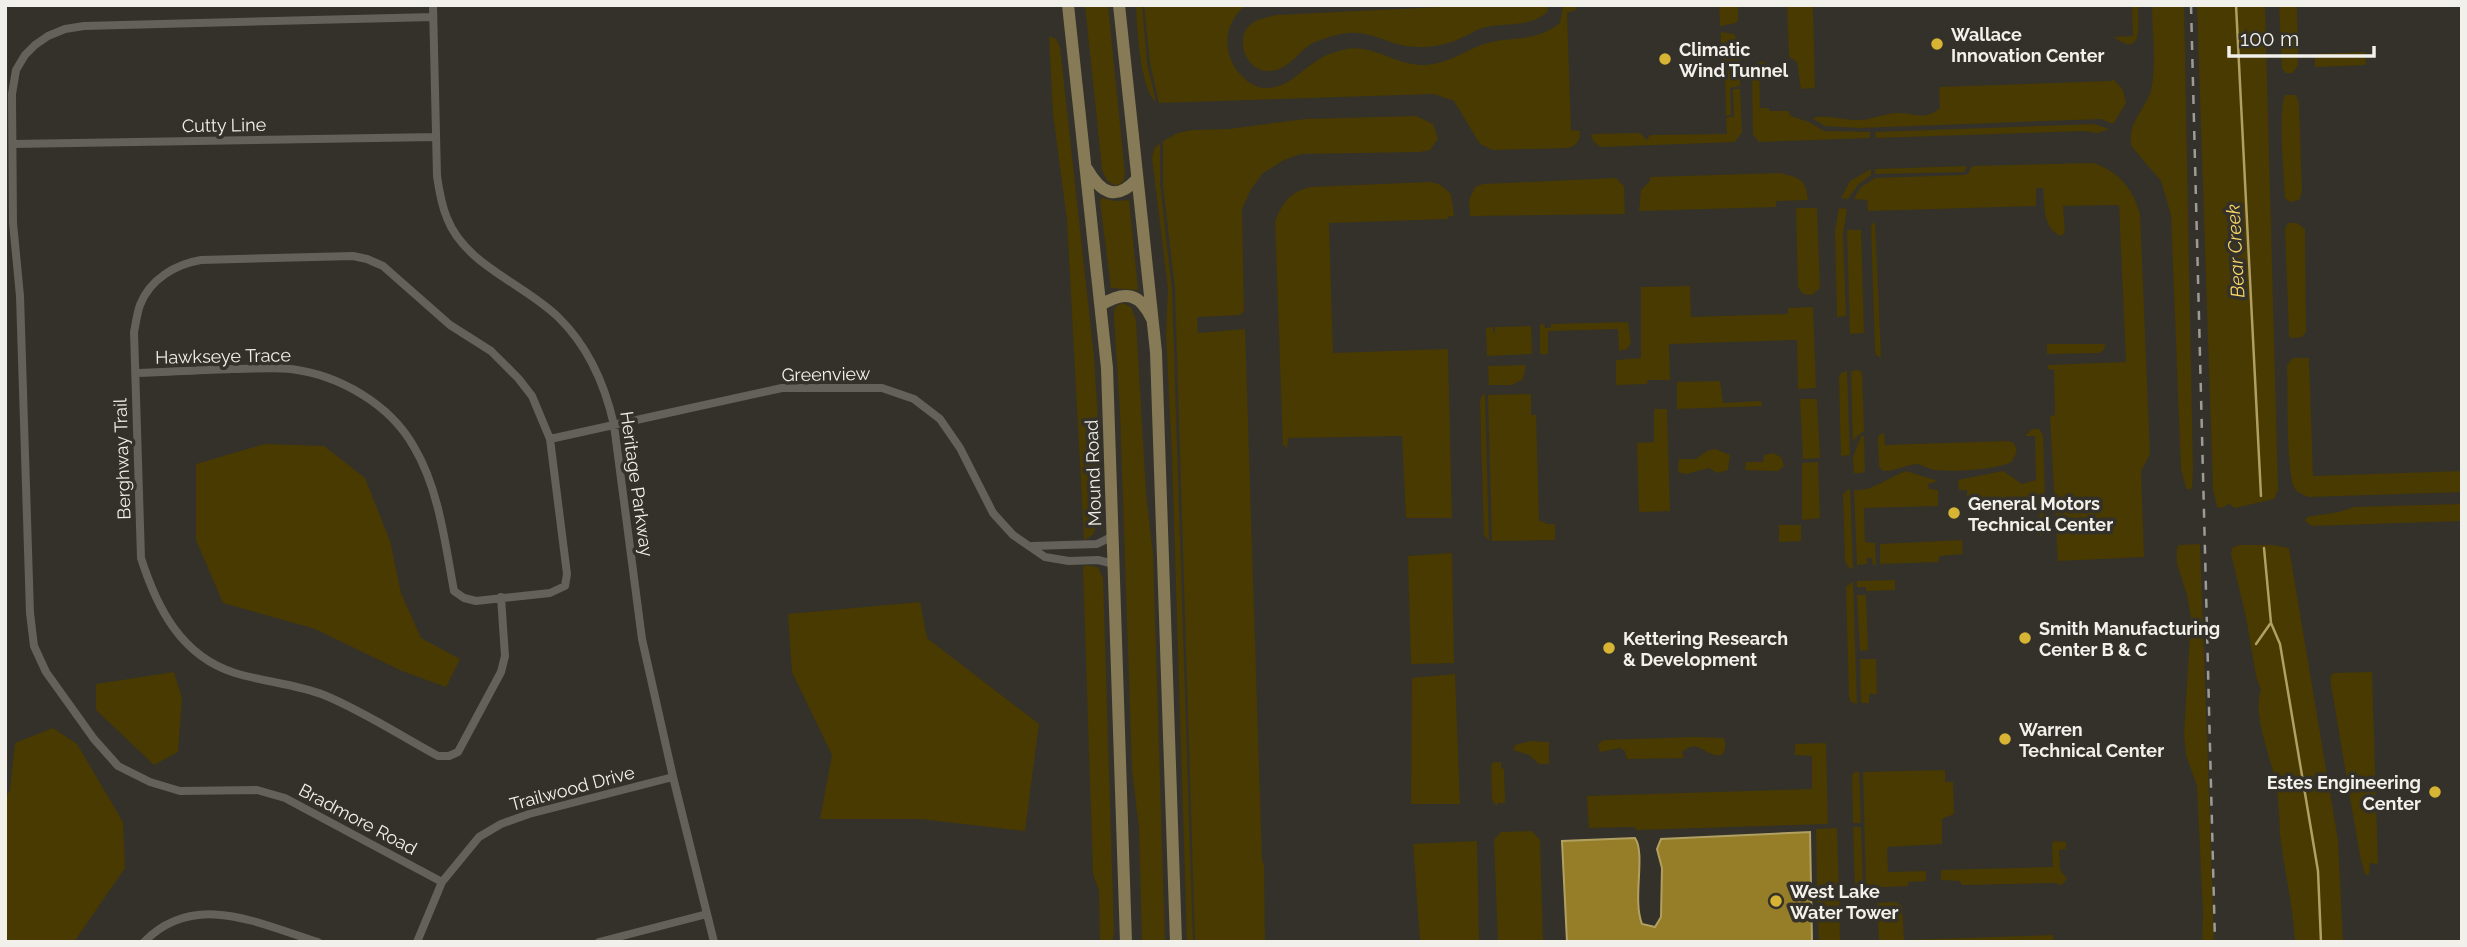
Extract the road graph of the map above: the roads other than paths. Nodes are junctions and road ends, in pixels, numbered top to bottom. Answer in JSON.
{"nodes":[{"id":1,"x":433,"y":5,"type":"edge"},
{"id":2,"x":1068,"y":5,"type":"edge"},
{"id":3,"x":1119,"y":5,"type":"edge"},
{"id":4,"x":433,"y":17,"type":"junction"},
{"id":5,"x":436,"y":137,"type":"junction"},
{"id":6,"x":13,"y":144,"type":"junction"},
{"id":7,"x":1084,"y":166,"type":"junction"},
{"id":8,"x":1137,"y":179,"type":"junction"},
{"id":9,"x":1101,"y":304,"type":"junction"},
{"id":10,"x":1153,"y":323,"type":"junction"},
{"id":11,"x":136,"y":373,"type":"junction"},
{"id":12,"x":614,"y":425,"type":"junction"},
{"id":13,"x":550,"y":439,"type":"junction"},
{"id":14,"x":1113,"y":536,"type":"junction"},
{"id":15,"x":1032,"y":546,"type":"junction"},
{"id":16,"x":1114,"y":564,"type":"junction"},
{"id":17,"x":501,"y":597,"type":"junction"},
{"id":18,"x":673,"y":777,"type":"junction"},
{"id":19,"x":442,"y":882,"type":"junction"},
{"id":20,"x":707,"y":914,"type":"junction"},
{"id":21,"x":144,"y":942,"type":"edge"},
{"id":22,"x":318,"y":942,"type":"edge"},
{"id":23,"x":417,"y":942,"type":"edge"},
{"id":24,"x":598,"y":942,"type":"edge"},
{"id":25,"x":714,"y":942,"type":"edge"},
{"id":26,"x":1126,"y":942,"type":"edge"},
{"id":27,"x":1176,"y":942,"type":"edge"}],
"edges":[{"from":1,"to":4,"type":"street","name":"Heritage Parkway"},
{"from":2,"to":7,"type":"main road","name":"Mound Road"},
{"from":3,"to":8,"type":"main road"},
{"from":4,"to":5,"type":"street","name":"Heritage Parkway"},
{"from":4,"to":6,"type":"street","name":"Bradmore Road"},
{"from":5,"to":6,"type":"street","name":"Cutty Line"},
{"from":5,"to":12,"type":"street","name":"Heritage Parkway"},
{"from":6,"to":19,"type":"street","name":"Bradmore Road"},
{"from":7,"to":8,"type":"main road"},
{"from":7,"to":9,"type":"main road","name":"Mound Road"},
{"from":8,"to":10,"type":"main road"},
{"from":9,"to":10,"type":"main road"},
{"from":9,"to":14,"type":"main road","name":"Mound Road"},
{"from":10,"to":27,"type":"main road"},
{"from":11,"to":13,"type":"street","name":"Berghway Trail"},
{"from":11,"to":17,"type":"street","name":"Hawkseye Trace"},
{"from":11,"to":17,"type":"street","name":"Berghway Trail"},
{"from":12,"to":13,"type":"street","name":"Greenview"},
{"from":12,"to":15,"type":"street","name":"Greenview"},
{"from":12,"to":18,"type":"street","name":"Heritage Parkway"},
{"from":13,"to":17,"type":"street","name":"Hawkseye Trace"},
{"from":14,"to":15,"type":"street"},
{"from":14,"to":16,"type":"main road","name":"Mound Road"},
{"from":15,"to":16,"type":"street","name":"Greenview"},
{"from":16,"to":26,"type":"main road","name":"Mound Road"},
{"from":18,"to":19,"type":"street","name":"Trailwood Drive"},
{"from":18,"to":20,"type":"street","name":"Heritage Parkway"},
{"from":19,"to":23,"type":"street","name":"Trailwood Drive"},
{"from":20,"to":24,"type":"street"},
{"from":20,"to":25,"type":"street","name":"Heritage Parkway"},
{"from":21,"to":22,"type":"street"}]}
